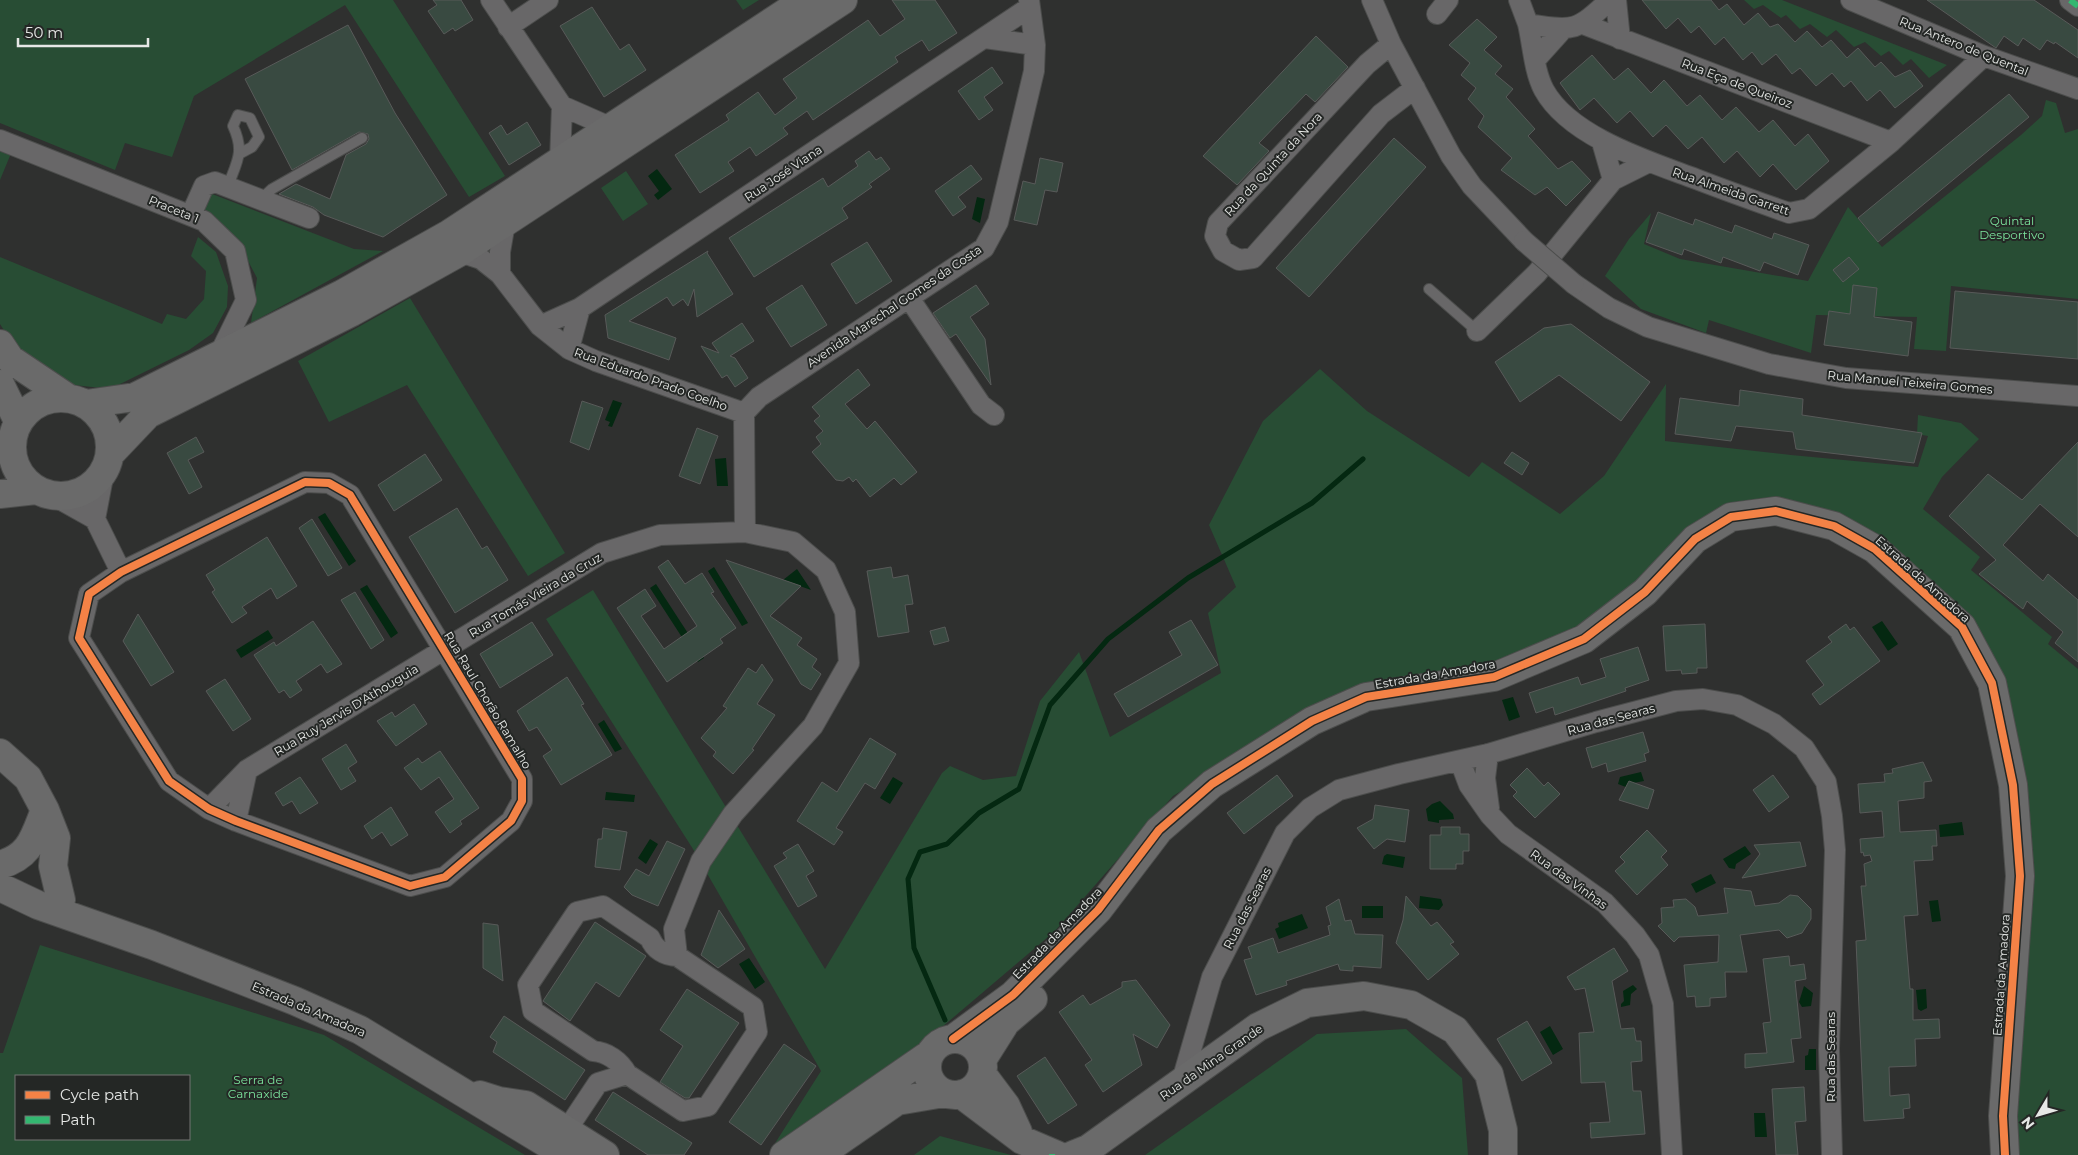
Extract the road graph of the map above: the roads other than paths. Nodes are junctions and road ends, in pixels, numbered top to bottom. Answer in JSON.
{"nodes":[{"id":1,"x":491,"y":0,"type":"edge"},
{"id":2,"x":548,"y":0,"type":"edge"},
{"id":3,"x":805,"y":0,"type":"edge"},
{"id":4,"x":843,"y":0,"type":"edge"},
{"id":5,"x":1372,"y":0,"type":"edge"},
{"id":6,"x":1519,"y":0,"type":"edge"},
{"id":7,"x":1610,"y":0,"type":"edge"},
{"id":8,"x":1616,"y":0,"type":"edge"},
{"id":9,"x":1851,"y":0,"type":"edge"},
{"id":10,"x":2070,"y":0,"type":"edge"},
{"id":11,"x":1029,"y":4,"type":"edge"},
{"id":12,"x":2078,"y":6,"type":"edge"},
{"id":13,"x":1528,"y":24,"type":"junction"},
{"id":14,"x":1583,"y":24,"type":"junction"},
{"id":15,"x":508,"y":27,"type":"junction"},
{"id":16,"x":1563,"y":30,"type":"junction"},
{"id":17,"x":985,"y":38,"type":"junction"},
{"id":18,"x":1620,"y":39,"type":"junction"},
{"id":19,"x":1391,"y":44,"type":"junction"},
{"id":20,"x":1035,"y":45,"type":"junction"},
{"id":21,"x":1984,"y":56,"type":"junction"},
{"id":22,"x":1536,"y":59,"type":"junction"},
{"id":23,"x":1415,"y":88,"type":"junction"},
{"id":24,"x":2078,"y":89,"type":"edge"},
{"id":25,"x":562,"y":106,"type":"junction"},
{"id":26,"x":612,"y":128,"type":"junction"},
{"id":27,"x":362,"y":138,"type":"dead end"},
{"id":28,"x":0,"y":140,"type":"edge"},
{"id":29,"x":1602,"y":142,"type":"junction"},
{"id":30,"x":1891,"y":142,"type":"junction"},
{"id":31,"x":239,"y":154,"type":"dead end"},
{"id":32,"x":560,"y":162,"type":"junction"},
{"id":33,"x":1649,"y":162,"type":"junction"},
{"id":34,"x":1613,"y":180,"type":"junction"},
{"id":35,"x":228,"y":186,"type":"junction"},
{"id":36,"x":261,"y":199,"type":"junction"},
{"id":37,"x":191,"y":215,"type":"junction"},
{"id":38,"x":309,"y":218,"type":"dead end"},
{"id":39,"x":505,"y":224,"type":"junction"},
{"id":40,"x":460,"y":252,"type":"junction"},
{"id":41,"x":500,"y":274,"type":"junction"},
{"id":42,"x":1429,"y":289,"type":"dead end"},
{"id":43,"x":908,"y":298,"type":"junction"},
{"id":44,"x":580,"y":308,"type":"junction"},
{"id":45,"x":540,"y":326,"type":"junction"},
{"id":46,"x":1477,"y":331,"type":"joint"},
{"id":47,"x":0,"y":344,"type":"edge"},
{"id":48,"x":569,"y":349,"type":"junction"},
{"id":49,"x":219,"y":355,"type":"junction"},
{"id":50,"x":0,"y":384,"type":"edge"},
{"id":51,"x":2078,"y":396,"type":"edge"},
{"id":52,"x":77,"y":401,"type":"junction"},
{"id":53,"x":744,"y":413,"type":"junction"},
{"id":54,"x":994,"y":415,"type":"dead end"},
{"id":55,"x":18,"y":422,"type":"junction"},
{"id":56,"x":107,"y":463,"type":"junction"},
{"id":57,"x":6,"y":467,"type":"edge"},
{"id":58,"x":45,"y":493,"type":"junction"},
{"id":59,"x":0,"y":494,"type":"edge"},
{"id":60,"x":95,"y":519,"type":"junction"},
{"id":61,"x":746,"y":532,"type":"junction"},
{"id":62,"x":121,"y":572,"type":"junction"},
{"id":63,"x":445,"y":649,"type":"junction"},
{"id":64,"x":0,"y":753,"type":"edge"},
{"id":65,"x":1488,"y":754,"type":"junction"},
{"id":66,"x":1460,"y":761,"type":"junction"},
{"id":67,"x":247,"y":770,"type":"junction"},
{"id":68,"x":209,"y":809,"type":"junction"},
{"id":69,"x":46,"y":810,"type":"junction"},
{"id":70,"x":1490,"y":815,"type":"junction"},
{"id":71,"x":236,"y":821,"type":"junction"},
{"id":72,"x":0,"y":865,"type":"edge"},
{"id":73,"x":0,"y":870,"type":"edge"},
{"id":74,"x":0,"y":887,"type":"edge"},
{"id":75,"x":61,"y":900,"type":"junction"},
{"id":76,"x":1098,"y":910,"type":"junction"},
{"id":77,"x":674,"y":929,"type":"junction"},
{"id":78,"x":650,"y":938,"type":"junction"},
{"id":79,"x":152,"y":945,"type":"junction"},
{"id":80,"x":677,"y":956,"type":"junction"},
{"id":81,"x":953,"y":1039,"type":"junction"},
{"id":82,"x":593,"y":1051,"type":"junction"},
{"id":83,"x":930,"y":1054,"type":"junction"},
{"id":84,"x":982,"y":1067,"type":"junction"},
{"id":85,"x":627,"y":1074,"type":"junction"},
{"id":86,"x":598,"y":1083,"type":"junction"},
{"id":87,"x":1181,"y":1084,"type":"junction"},
{"id":88,"x":460,"y":1088,"type":"junction"},
{"id":89,"x":953,"y":1093,"type":"junction"},
{"id":90,"x":1022,"y":1140,"type":"junction"},
{"id":91,"x":566,"y":1143,"type":"edge"},
{"id":92,"x":584,"y":1155,"type":"edge"},
{"id":93,"x":604,"y":1155,"type":"edge"},
{"id":94,"x":784,"y":1155,"type":"edge"},
{"id":95,"x":819,"y":1155,"type":"edge"},
{"id":96,"x":1058,"y":1155,"type":"edge"},
{"id":97,"x":1073,"y":1155,"type":"edge"},
{"id":98,"x":1503,"y":1155,"type":"edge"},
{"id":99,"x":1672,"y":1155,"type":"edge"},
{"id":100,"x":1832,"y":1155,"type":"edge"},
{"id":101,"x":2005,"y":1155,"type":"edge"}],
"edges":[{"from":1,"to":15,"type":"street"},
{"from":2,"to":15,"type":"street"},
{"from":3,"to":26,"type":"street"},
{"from":4,"to":39,"type":"street"},
{"from":5,"to":19,"type":"street","name":"Rua Manuel Teixeira Gomes"},
{"from":6,"to":13,"type":"street","name":"Rua Almeida Garrett"},
{"from":7,"to":14,"type":"street"},
{"from":8,"to":18,"type":"street"},
{"from":9,"to":21,"type":"street","name":"Rua Antero de Quental"},
{"from":10,"to":12,"type":"street"},
{"from":11,"to":17,"type":"street","name":"Rua José Viana"},
{"from":11,"to":20,"type":"street","name":"Avenida Marechal Gomes da Costa"},
{"from":13,"to":16,"type":"street"},
{"from":13,"to":22,"type":"street","name":"Rua Almeida Garrett"},
{"from":14,"to":16,"type":"street"},
{"from":14,"to":18,"type":"street","name":"Rua Eça de Queiroz"},
{"from":15,"to":25,"type":"street"},
{"from":16,"to":22,"type":"street"},
{"from":17,"to":20,"type":"street"},
{"from":17,"to":44,"type":"street","name":"Rua José Viana"},
{"from":18,"to":30,"type":"street","name":"Rua Eça de Queiroz"},
{"from":19,"to":23,"type":"street","name":"Rua Manuel Teixeira Gomes"},
{"from":19,"to":23,"type":"street","name":"Rua da Quinta da Nora"},
{"from":20,"to":43,"type":"street","name":"Avenida Marechal Gomes da Costa"},
{"from":21,"to":24,"type":"street","name":"Rua Antero de Quental"},
{"from":21,"to":30,"type":"street","name":"Rua Almeida Garrett"},
{"from":22,"to":29,"type":"street","name":"Rua Almeida Garrett"},
{"from":23,"to":51,"type":"street","name":"Rua Manuel Teixeira Gomes","bridge":true},
{"from":25,"to":26,"type":"street"},
{"from":25,"to":32,"type":"street"},
{"from":26,"to":32,"type":"street"},
{"from":27,"to":36,"type":"lane"},
{"from":28,"to":37,"type":"street","name":"Praceta 1"},
{"from":29,"to":33,"type":"street","name":"Rua Almeida Garrett"},
{"from":29,"to":34,"type":"street"},
{"from":30,"to":33,"type":"street","name":"Rua Almeida Garrett"},
{"from":31,"to":35,"type":"lane"},
{"from":32,"to":49,"type":"street"},
{"from":33,"to":34,"type":"street"},
{"from":34,"to":46,"type":"street"},
{"from":35,"to":36,"type":"street"},
{"from":35,"to":37,"type":"street"},
{"from":36,"to":38,"type":"street"},
{"from":37,"to":49,"type":"street","name":"Praceta 1"},
{"from":39,"to":40,"type":"street"},
{"from":39,"to":41,"type":"street"},
{"from":40,"to":41,"type":"street","name":"Rua Eduardo Prado Coelho"},
{"from":40,"to":56,"type":"street"},
{"from":41,"to":45,"type":"street","name":"Rua Eduardo Prado Coelho"},
{"from":42,"to":46,"type":"lane"},
{"from":43,"to":53,"type":"street","name":"Avenida Marechal Gomes da Costa"},
{"from":43,"to":54,"type":"street"},
{"from":44,"to":45,"type":"street","name":"Rua José Viana"},
{"from":44,"to":48,"type":"street"},
{"from":45,"to":48,"type":"street","name":"Rua Eduardo Prado Coelho"},
{"from":47,"to":52,"type":"street"},
{"from":48,"to":53,"type":"street","name":"Rua Eduardo Prado Coelho"},
{"from":49,"to":52,"type":"street"},
{"from":50,"to":55,"type":"street"},
{"from":52,"to":55,"type":"street"},
{"from":52,"to":56,"type":"street"},
{"from":53,"to":61,"type":"street"},
{"from":55,"to":57,"type":"street"},
{"from":56,"to":58,"type":"street"},
{"from":56,"to":60,"type":"street"},
{"from":57,"to":58,"type":"street"},
{"from":58,"to":59,"type":"street"},
{"from":58,"to":60,"type":"street"},
{"from":60,"to":62,"type":"street"},
{"from":61,"to":63,"type":"street","name":"Rua Tomás Vieira da Cruz"},
{"from":61,"to":77,"type":"street","name":"Rua Tomás Vieira da Cruz"},
{"from":62,"to":63,"type":"street","name":"Rua Raul Chorão Ramalho"},
{"from":62,"to":68,"type":"street","name":"Rua Raul Chorão Ramalho"},
{"from":63,"to":67,"type":"street","name":"Rua Ruy Jervis D'Athouguia"},
{"from":63,"to":71,"type":"street","name":"Rua Raul Chorão Ramalho"},
{"from":64,"to":69,"type":"street"},
{"from":65,"to":66,"type":"street","name":"Rua das Searas"},
{"from":65,"to":70,"type":"street"},
{"from":65,"to":100,"type":"street","name":"Rua das Searas"},
{"from":66,"to":70,"type":"street","name":"Rua das Vinhas"},
{"from":66,"to":87,"type":"street","name":"Rua das Searas"},
{"from":67,"to":68,"type":"street","name":"Rua Ruy Jervis D'Athouguia"},
{"from":67,"to":71,"type":"street"},
{"from":68,"to":71,"type":"street","name":"Rua Raul Chorão Ramalho"},
{"from":69,"to":72,"type":"street"},
{"from":69,"to":75,"type":"street"},
{"from":70,"to":99,"type":"street","name":"Rua das Vinhas"},
{"from":73,"to":75,"type":"street","name":"Estrada da Amadora"},
{"from":74,"to":79,"type":"street","name":"Estrada da Amadora"},
{"from":75,"to":79,"type":"street","name":"Estrada da Amadora"},
{"from":76,"to":81,"type":"street","name":"Estrada da Amadora"},
{"from":76,"to":84,"type":"street","name":"Estrada da Amadora"},
{"from":76,"to":101,"type":"street","name":"Estrada da Amadora"},
{"from":77,"to":78,"type":"street"},
{"from":77,"to":80,"type":"street"},
{"from":78,"to":80,"type":"street"},
{"from":78,"to":82,"type":"street"},
{"from":79,"to":88,"type":"street","name":"Estrada da Amadora"},
{"from":80,"to":85,"type":"street"},
{"from":81,"to":83,"type":"street"},
{"from":81,"to":84,"type":"street"},
{"from":82,"to":85,"type":"street"},
{"from":82,"to":86,"type":"street"},
{"from":83,"to":89,"type":"street"},
{"from":83,"to":94,"type":"street"},
{"from":84,"to":89,"type":"street"},
{"from":84,"to":90,"type":"street"},
{"from":85,"to":86,"type":"street"},
{"from":86,"to":91,"type":"street"},
{"from":87,"to":97,"type":"street","name":"Rua da Mina Grande"},
{"from":87,"to":98,"type":"street","name":"Rua da Mina Grande"},
{"from":88,"to":91,"type":"street","name":"Estrada da Amadora"},
{"from":88,"to":91,"type":"street","name":"Estrada da Amadora"},
{"from":89,"to":90,"type":"street"},
{"from":89,"to":95,"type":"street"},
{"from":90,"to":96,"type":"street"},
{"from":91,"to":92,"type":"street"},
{"from":91,"to":93,"type":"street","name":"Estrada da Amadora"}]}
